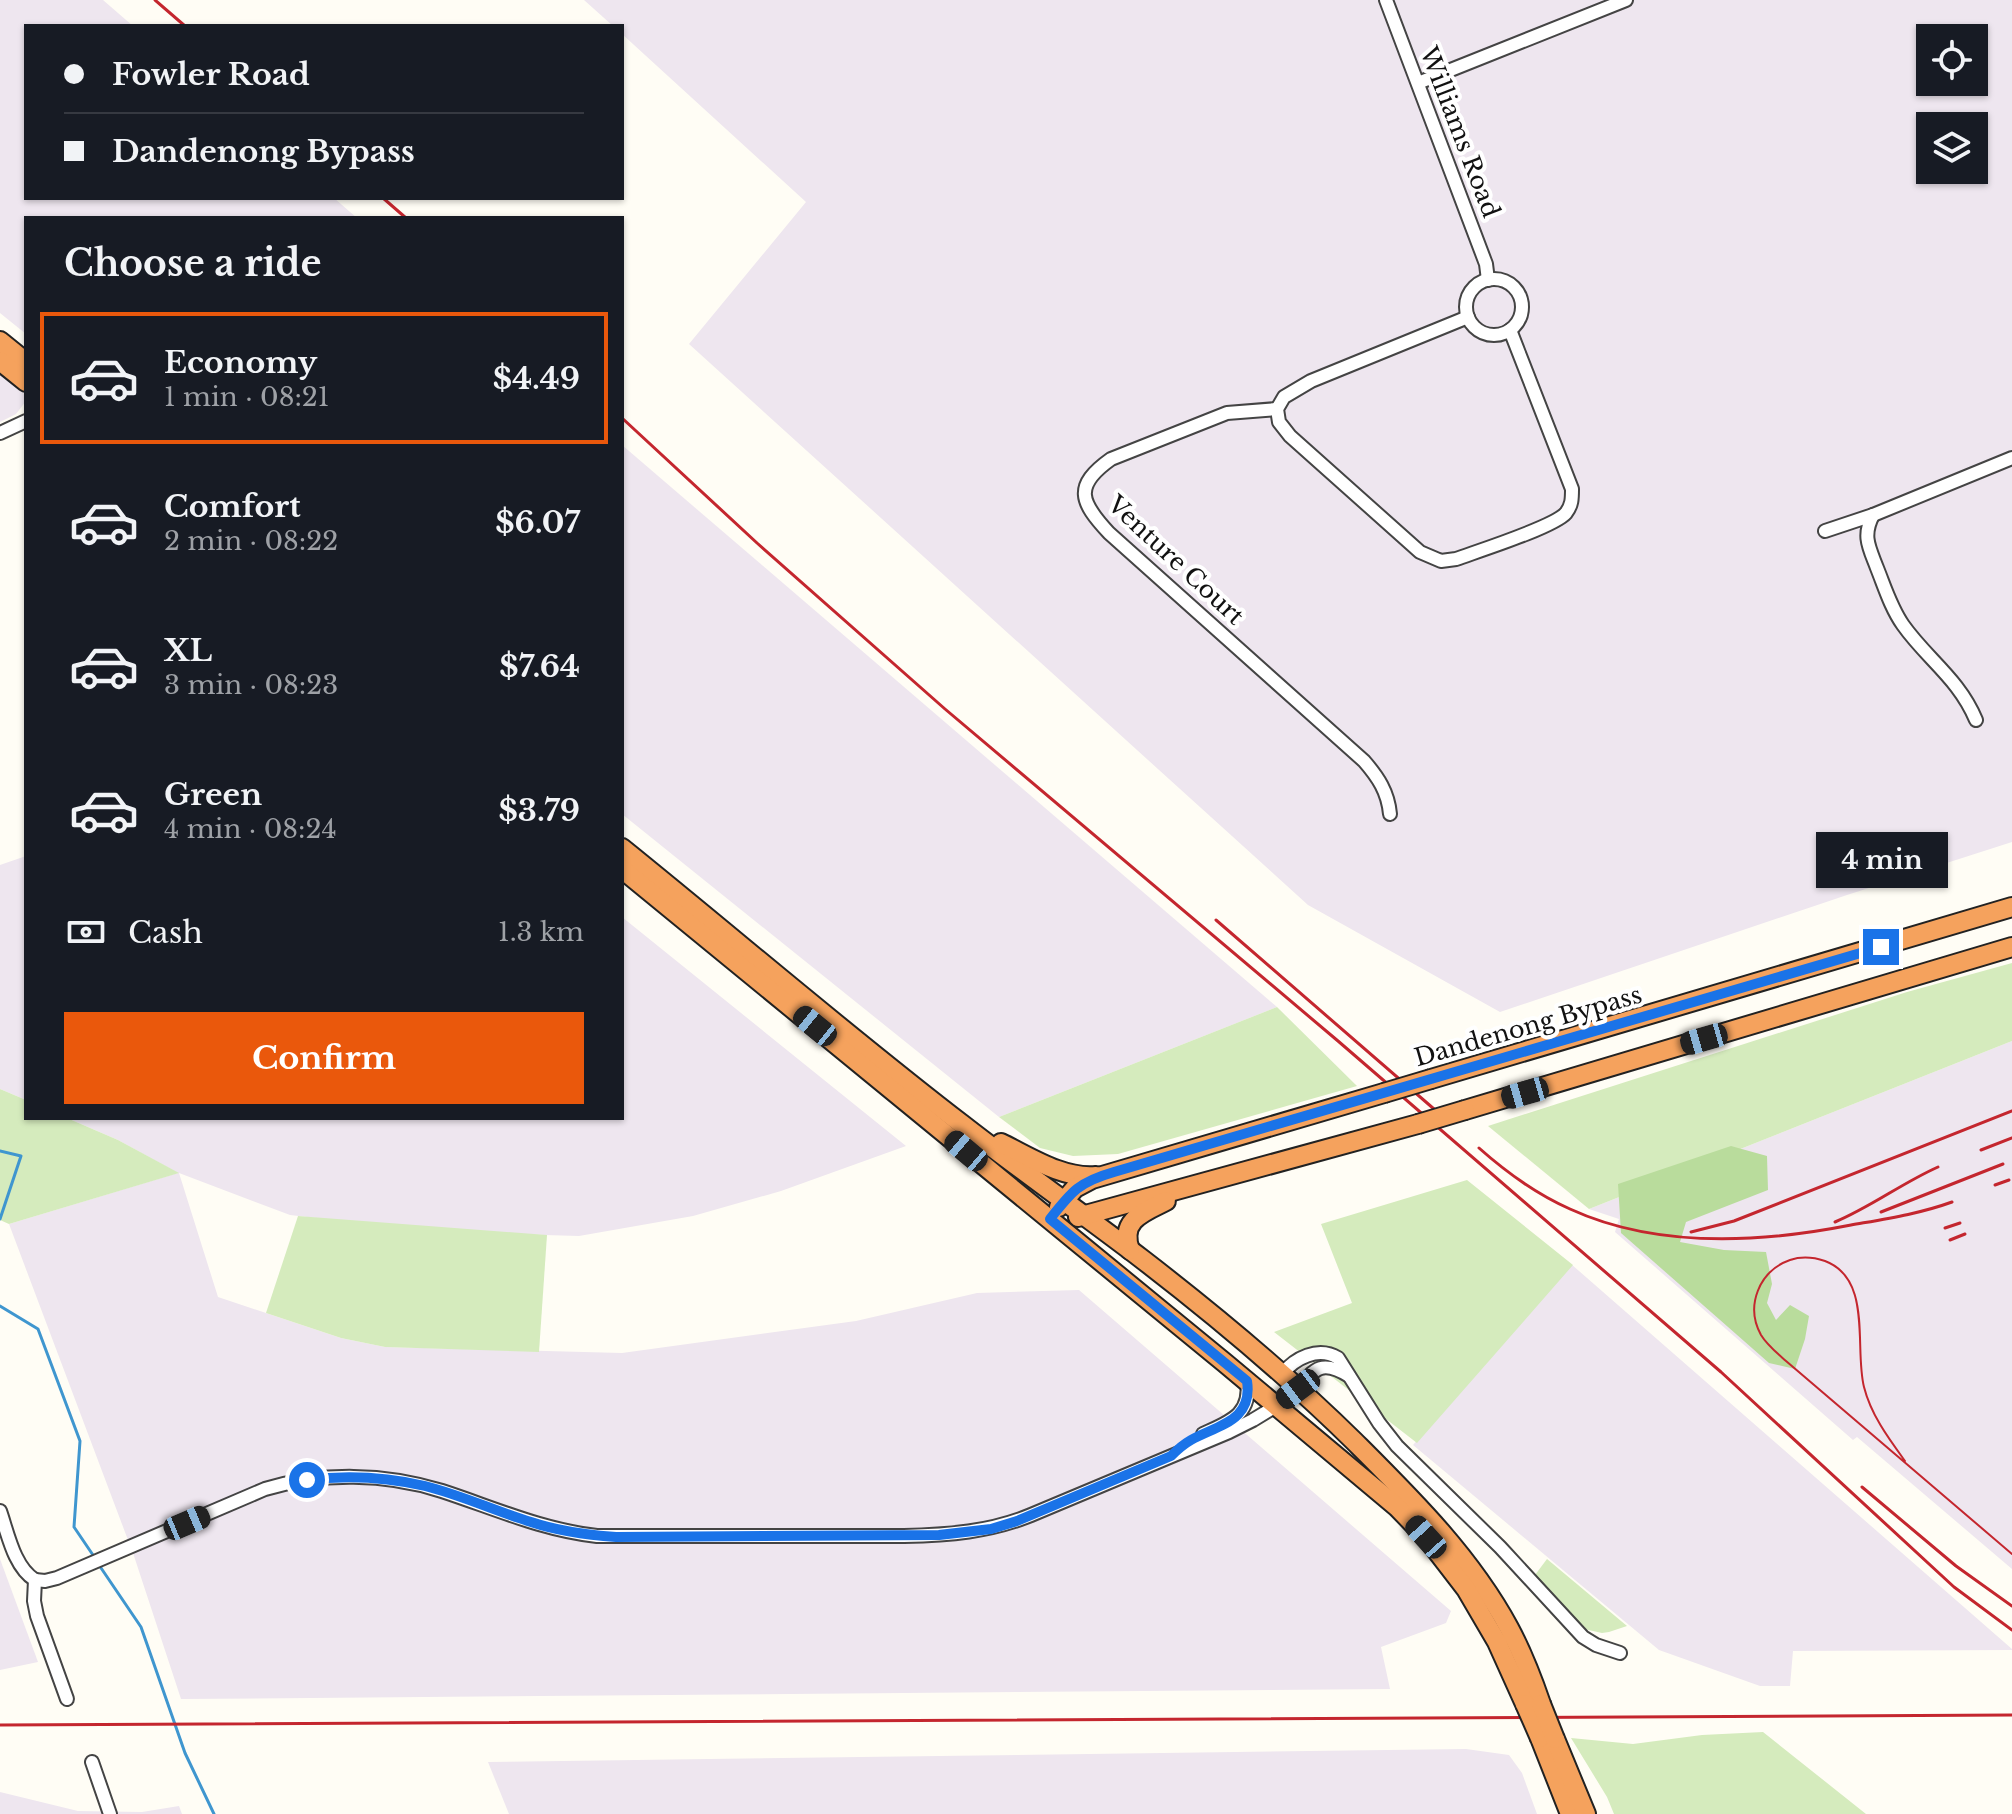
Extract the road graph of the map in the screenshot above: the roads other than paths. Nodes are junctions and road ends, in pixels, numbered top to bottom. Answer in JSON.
{"nodes":[{"id":1,"x":1386,"y":0,"type":"edge"},
{"id":2,"x":1626,"y":0,"type":"edge"},
{"id":3,"x":1418,"y":83,"type":"junction"},
{"id":4,"x":1488,"y":280,"type":"junction"},
{"id":5,"x":1468,"y":317,"type":"junction"},
{"id":6,"x":1510,"y":330,"type":"junction"},
{"id":7,"x":0,"y":341,"type":"edge"},
{"id":8,"x":24,"y":360,"type":"edge"},
{"id":9,"x":0,"y":361,"type":"edge"},
{"id":10,"x":24,"y":380,"type":"edge"},
{"id":11,"x":1277,"y":409,"type":"junction"},
{"id":12,"x":24,"y":422,"type":"edge"},
{"id":13,"x":0,"y":433,"type":"edge"},
{"id":14,"x":2012,"y":458,"type":"edge"},
{"id":15,"x":1873,"y":515,"type":"junction"},
{"id":16,"x":1825,"y":531,"type":"dead end"},
{"id":17,"x":1976,"y":720,"type":"dead end"},
{"id":18,"x":1390,"y":814,"type":"dead end"},
{"id":19,"x":624,"y":850,"type":"edge"},
{"id":20,"x":624,"y":871,"type":"edge"},
{"id":21,"x":2012,"y":907,"type":"edge"},
{"id":22,"x":2012,"y":947,"type":"edge"},
{"id":23,"x":842,"y":1039,"type":"junction"},
{"id":24,"x":962,"y":1124,"type":"junction"},
{"id":25,"x":1101,"y":1175,"type":"junction"},
{"id":26,"x":1212,"y":1179,"type":"junction"},
{"id":27,"x":1065,"y":1200,"type":"junction"},
{"id":28,"x":1083,"y":1215,"type":"junction"},
{"id":29,"x":1052,"y":1221,"type":"junction"},
{"id":30,"x":1136,"y":1255,"type":"junction"},
{"id":31,"x":1282,"y":1374,"type":"junction"},
{"id":32,"x":1351,"y":1378,"type":"junction"},
{"id":33,"x":1247,"y":1381,"type":"junction"},
{"id":34,"x":1298,"y":1389,"type":"junction"},
{"id":35,"x":1276,"y":1406,"type":"junction"},
{"id":36,"x":1171,"y":1456,"type":"junction"},
{"id":37,"x":0,"y":1511,"type":"edge"},
{"id":38,"x":35,"y":1580,"type":"junction"},
{"id":39,"x":1620,"y":1653,"type":"dead end"},
{"id":40,"x":67,"y":1699,"type":"dead end"},
{"id":41,"x":1533,"y":1704,"type":"junction"},
{"id":42,"x":1548,"y":1738,"type":"junction"},
{"id":43,"x":92,"y":1762,"type":"dead end"},
{"id":44,"x":110,"y":1814,"type":"edge"},
{"id":45,"x":1570,"y":1814,"type":"edge"},
{"id":46,"x":1588,"y":1814,"type":"edge"}],
"edges":[{"from":1,"to":3,"type":"street","name":"Williams Road"},
{"from":2,"to":3,"type":"street"},
{"from":3,"to":4,"type":"street","name":"Williams Road"},
{"from":4,"to":5,"type":"street"},
{"from":4,"to":6,"type":"street"},
{"from":5,"to":6,"type":"street"},
{"from":5,"to":11,"type":"street"},
{"from":6,"to":11,"type":"street"},
{"from":7,"to":8,"type":"highway"},
{"from":9,"to":10,"type":"highway"},
{"from":11,"to":18,"type":"street","name":"Venture Court"},
{"from":12,"to":13,"type":"street"},
{"from":14,"to":15,"type":"street"},
{"from":15,"to":16,"type":"street"},
{"from":15,"to":17,"type":"street"},
{"from":19,"to":23,"type":"highway"},
{"from":20,"to":23,"type":"highway"},
{"from":21,"to":25,"type":"highway","name":"Dandenong Bypass","bridge":true},
{"from":22,"to":26,"type":"highway","bridge":true},
{"from":23,"to":24,"type":"highway"},
{"from":23,"to":29,"type":"highway"},
{"from":24,"to":25,"type":"highway"},
{"from":24,"to":27,"type":"highway"},
{"from":25,"to":27,"type":"highway","name":"Dandenong Bypass"},
{"from":26,"to":28,"type":"highway"},
{"from":26,"to":30,"type":"highway"},
{"from":27,"to":28,"type":"highway"},
{"from":27,"to":29,"type":"highway","name":"Dandenong Bypass"},
{"from":28,"to":29,"type":"highway"},
{"from":28,"to":30,"type":"highway"},
{"from":29,"to":33,"type":"highway"},
{"from":30,"to":31,"type":"highway"},
{"from":31,"to":32,"type":"street"},
{"from":31,"to":34,"type":"highway"},
{"from":31,"to":35,"type":"highway"},
{"from":32,"to":34,"type":"street"},
{"from":32,"to":39,"type":"street"},
{"from":33,"to":35,"type":"highway"},
{"from":33,"to":36,"type":"street"},
{"from":34,"to":35,"type":"highway"},
{"from":34,"to":41,"type":"highway"},
{"from":35,"to":36,"type":"street"},
{"from":35,"to":41,"type":"highway"},
{"from":36,"to":38,"type":"street"},
{"from":37,"to":38,"type":"street"},
{"from":38,"to":40,"type":"street"},
{"from":41,"to":42,"type":"highway","bridge":true},
{"from":42,"to":45,"type":"highway"},
{"from":42,"to":46,"type":"highway"},
{"from":43,"to":44,"type":"street"}]}
